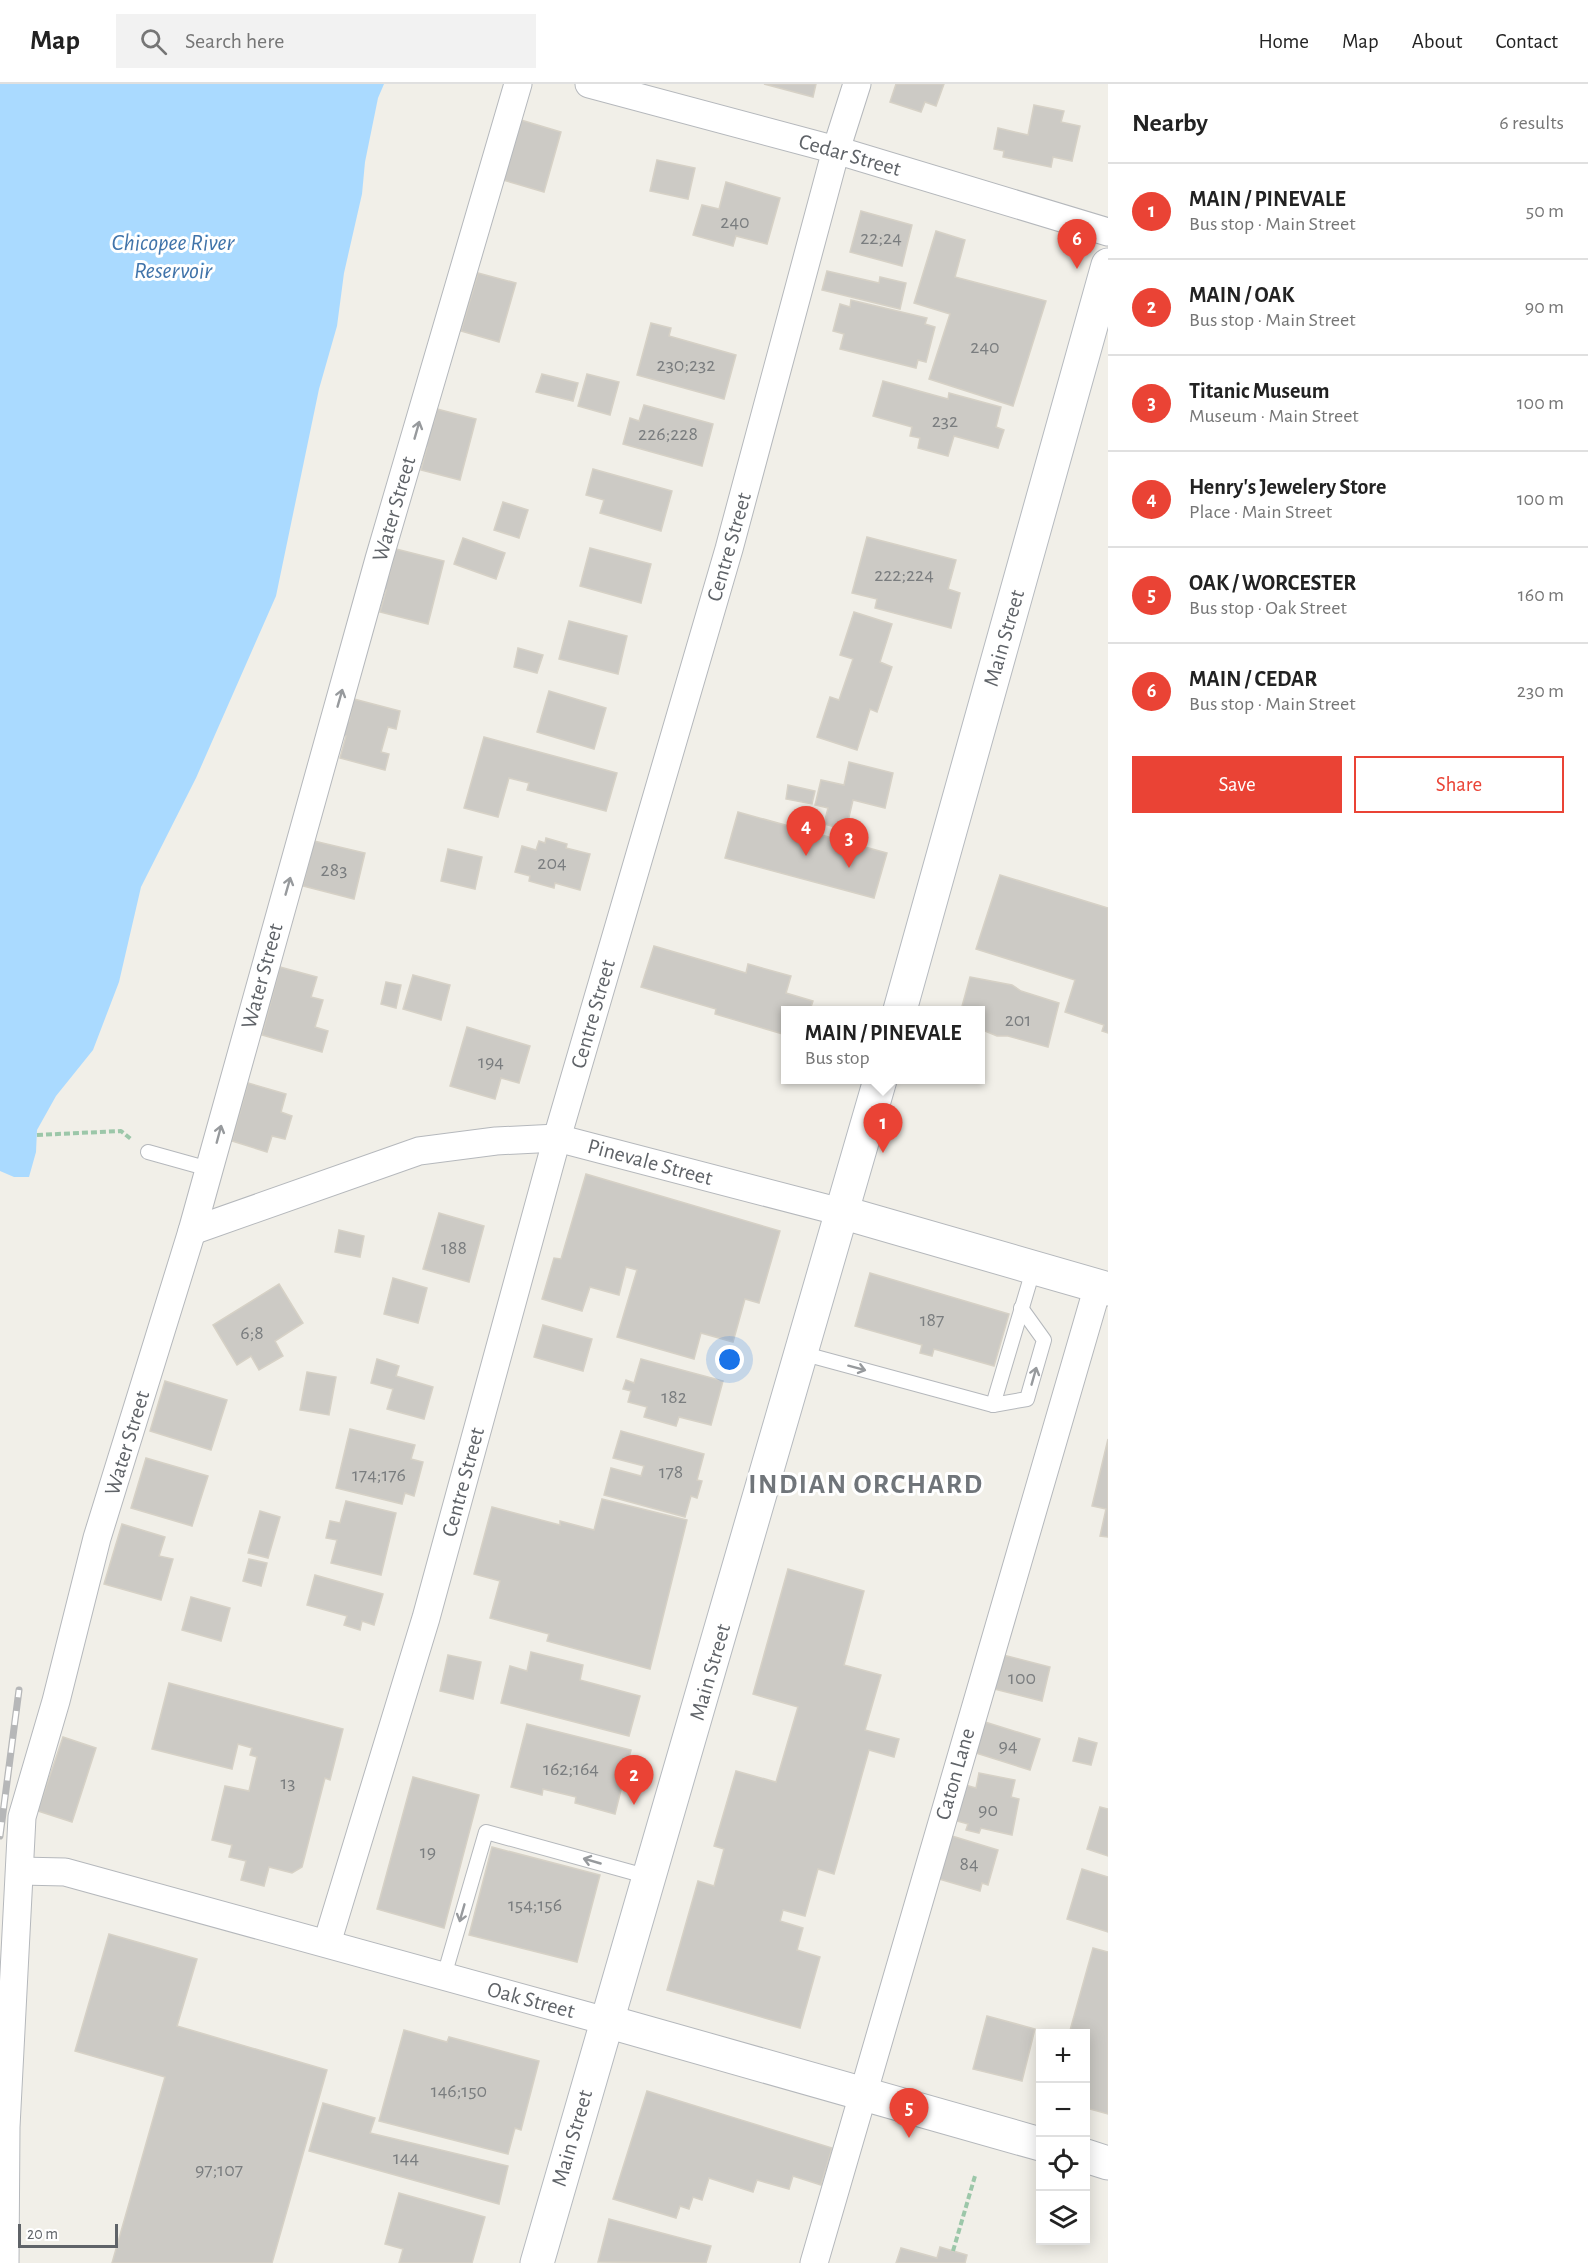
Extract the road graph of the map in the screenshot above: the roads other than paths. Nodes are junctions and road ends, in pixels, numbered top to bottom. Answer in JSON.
{"nodes":[{"id":1,"x":518,"y":84,"type":"edge"},
{"id":2,"x":589,"y":84,"type":"edge"},
{"id":3,"x":857,"y":84,"type":"edge"},
{"id":4,"x":836,"y":150,"type":"junction"},
{"id":5,"x":1108,"y":232,"type":"edge"},
{"id":6,"x":1108,"y":265,"type":"edge"},
{"id":7,"x":901,"y":1006,"type":"edge"},
{"id":8,"x":879,"y":1084,"type":"edge"},
{"id":9,"x":557,"y":1138,"type":"junction"},
{"id":10,"x":148,"y":1152,"type":"road end"},
{"id":11,"x":209,"y":1169,"type":"junction"},
{"id":12,"x":841,"y":1212,"type":"junction"},
{"id":13,"x":192,"y":1231,"type":"junction"},
{"id":14,"x":1034,"y":1268,"type":"junction"},
{"id":15,"x":1103,"y":1288,"type":"edge"},
{"id":16,"x":1021,"y":1308,"type":"junction"},
{"id":17,"x":801,"y":1353,"type":"junction"},
{"id":18,"x":993,"y":1405,"type":"junction"},
{"id":19,"x":20,"y":1871,"type":"junction"},
{"id":20,"x":649,"y":1876,"type":"junction"},
{"id":21,"x":327,"y":1943,"type":"junction"},
{"id":22,"x":444,"y":1976,"type":"junction"},
{"id":23,"x":606,"y":2021,"type":"junction"},
{"id":24,"x":5,"y":2074,"type":"edge"},
{"id":25,"x":861,"y":2093,"type":"junction"},
{"id":26,"x":1036,"y":2143,"type":"edge"},
{"id":27,"x":1090,"y":2157,"type":"edge"},
{"id":28,"x":1108,"y":2163,"type":"edge"},
{"id":29,"x":5,"y":2263,"type":"edge"},
{"id":30,"x":537,"y":2263,"type":"edge"},
{"id":31,"x":814,"y":2263,"type":"edge"}],
"edges":[{"from":11,"to":1,"type":"street","name":"Water Street","one_way":true},
{"from":2,"to":4,"type":"street","name":"Cedar Street"},
{"from":3,"to":4,"type":"street","name":"Centre Street"},
{"from":4,"to":5,"type":"street","name":"Cedar Street"},
{"from":4,"to":9,"type":"street","name":"Centre Street"},
{"from":6,"to":7,"type":"main road","name":"Main Street"},
{"from":8,"to":12,"type":"main road","name":"Main Street"},
{"from":9,"to":12,"type":"street","name":"Pinevale Street"},
{"from":9,"to":13,"type":"street","name":"Pinevale Street"},
{"from":9,"to":21,"type":"street","name":"Centre Street"},
{"from":10,"to":11,"type":"lane"},
{"from":11,"to":13,"type":"street","name":"Water Street"},
{"from":12,"to":14,"type":"main road","name":"Pinevale Street"},
{"from":12,"to":17,"type":"main road","name":"Main Street"},
{"from":13,"to":19,"type":"street","name":"Water Street"},
{"from":14,"to":15,"type":"main road","name":"Pinevale Street"},
{"from":14,"to":16,"type":"lane"},
{"from":15,"to":25,"type":"street","name":"Caton Lane"},
{"from":16,"to":18,"type":"lane"},
{"from":18,"to":16,"type":"lane","one_way":true},
{"from":17,"to":18,"type":"lane","one_way":true},
{"from":17,"to":20,"type":"main road","name":"Main Street"},
{"from":19,"to":21,"type":"street","name":"Oak Street"},
{"from":19,"to":24,"type":"street","name":"Water Street"},
{"from":20,"to":22,"type":"lane","one_way":true},
{"from":20,"to":23,"type":"main road","name":"Main Street"},
{"from":21,"to":22,"type":"street","name":"Oak Street"},
{"from":22,"to":23,"type":"street","name":"Oak Street"},
{"from":23,"to":25,"type":"main road","name":"Oak Street"},
{"from":23,"to":30,"type":"main road","name":"Main Street"},
{"from":24,"to":29,"type":"street","name":"Water Street"},
{"from":25,"to":26,"type":"main road","name":"Oak Street"},
{"from":25,"to":31,"type":"street","name":"Caton Lane"},
{"from":27,"to":28,"type":"main road"}]}
